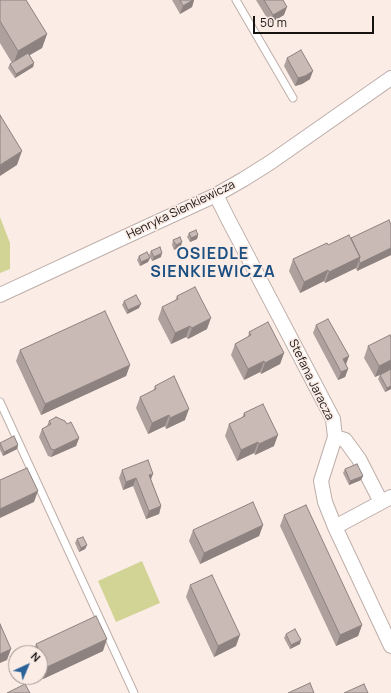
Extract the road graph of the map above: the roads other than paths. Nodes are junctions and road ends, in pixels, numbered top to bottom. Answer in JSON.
{"nodes":[{"id":1,"x":236,"y":0,"type":"edge"},
{"id":2,"x":391,"y":78,"type":"edge"},
{"id":3,"x":293,"y":98,"type":"dead end"},
{"id":4,"x":216,"y":195,"type":"junction"},
{"id":5,"x":0,"y":295,"type":"edge"},
{"id":6,"x":0,"y":402,"type":"edge"},
{"id":7,"x":335,"y":437,"type":"junction"},
{"id":8,"x":386,"y":500,"type":"edge"},
{"id":9,"x":335,"y":527,"type":"junction"},
{"id":10,"x":391,"y":646,"type":"edge"},
{"id":11,"x":134,"y":693,"type":"edge"}],
"edges":[{"from":1,"to":3,"type":"lane"},
{"from":2,"to":4,"type":"street","name":"Henryka Sienkiewicza"},
{"from":4,"to":5,"type":"street","name":"Henryka Sienkiewicza"},
{"from":4,"to":7,"type":"street","name":"Stefana Jaracza"},
{"from":6,"to":11,"type":"lane"},
{"from":7,"to":8,"type":"street","name":"Stefana Jaracza"},
{"from":7,"to":9,"type":"street"},
{"from":8,"to":9,"type":"street","name":"Stefana Jaracza"},
{"from":9,"to":10,"type":"street"}]}
